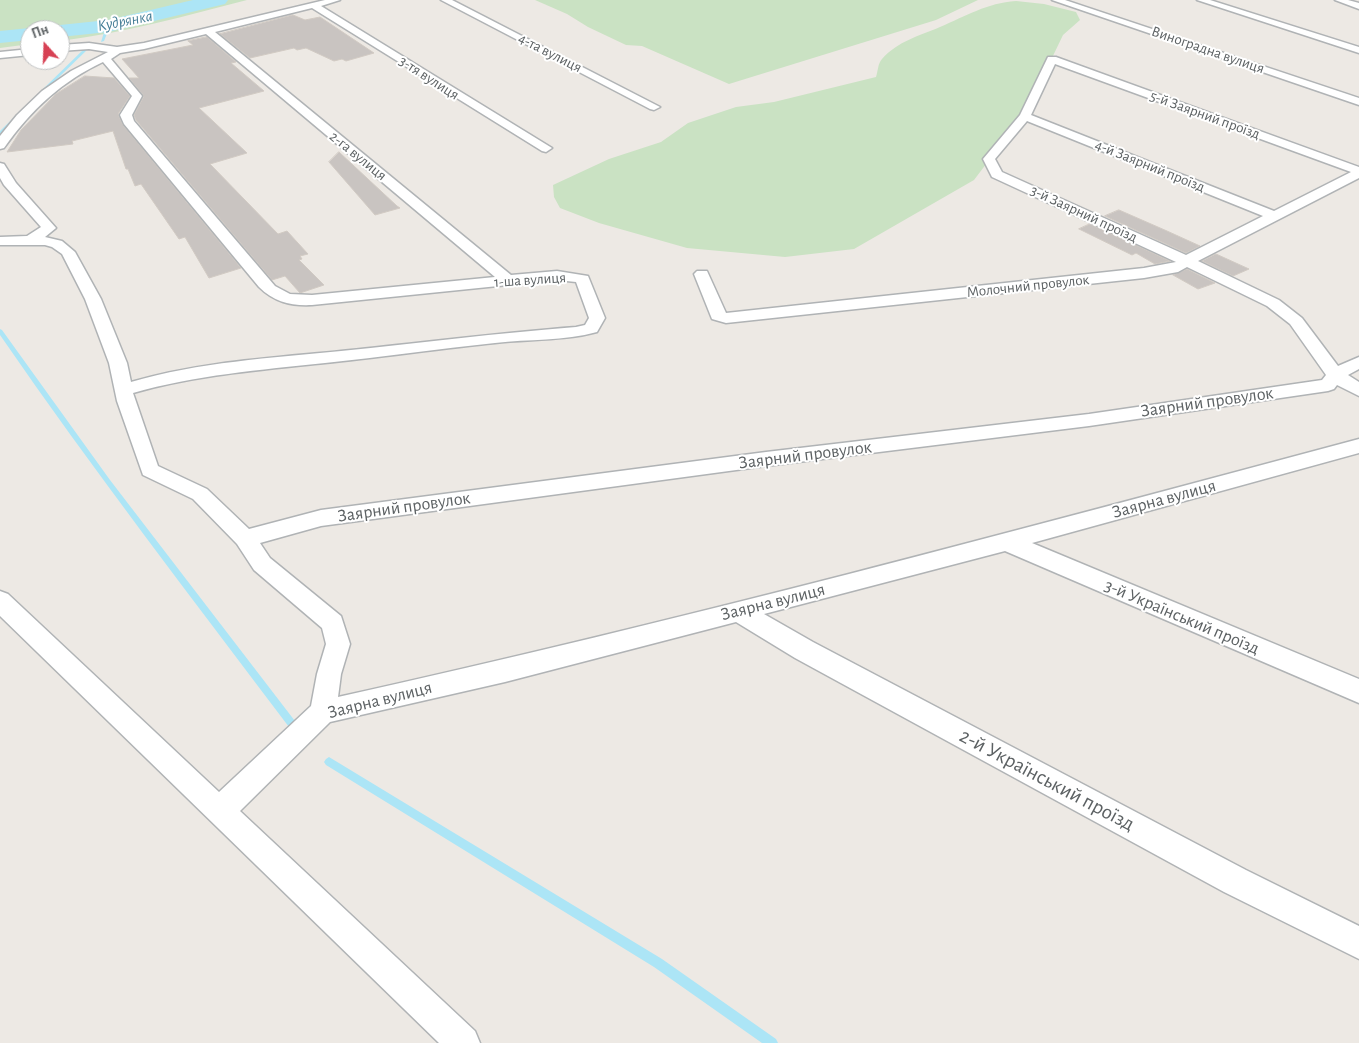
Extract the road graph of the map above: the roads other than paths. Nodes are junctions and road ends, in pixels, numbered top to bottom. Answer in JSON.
{"nodes":[{"id":1,"x":336,"y":0,"type":"edge"},
{"id":2,"x":445,"y":0,"type":"edge"},
{"id":3,"x":1056,"y":0,"type":"edge"},
{"id":4,"x":1201,"y":0,"type":"edge"},
{"id":5,"x":1339,"y":0,"type":"edge"},
{"id":6,"x":314,"y":6,"type":"junction"},
{"id":7,"x":1359,"y":6,"type":"edge"},
{"id":8,"x":208,"y":31,"type":"junction"},
{"id":9,"x":70,"y":47,"type":"edge"},
{"id":10,"x":1359,"y":50,"type":"edge"},
{"id":11,"x":20,"y":53,"type":"edge"},
{"id":12,"x":111,"y":54,"type":"junction"},
{"id":13,"x":0,"y":56,"type":"edge"},
{"id":14,"x":1359,"y":102,"type":"edge"},
{"id":15,"x":654,"y":107,"type":"dead end"},
{"id":16,"x":1025,"y":116,"type":"junction"},
{"id":17,"x":0,"y":145,"type":"edge"},
{"id":18,"x":546,"y":148,"type":"dead end"},
{"id":19,"x":0,"y":167,"type":"edge"},
{"id":20,"x":1359,"y":172,"type":"edge"},
{"id":21,"x":1274,"y":216,"type":"junction"},
{"id":22,"x":30,"y":240,"type":"junction"},
{"id":23,"x":0,"y":241,"type":"edge"},
{"id":24,"x":1186,"y":261,"type":"junction"},
{"id":25,"x":702,"y":274,"type":"dead end"},
{"id":26,"x":508,"y":280,"type":"junction"},
{"id":27,"x":1359,"y":362,"type":"edge"},
{"id":28,"x":1335,"y":375,"type":"junction"},
{"id":29,"x":124,"y":390,"type":"junction"},
{"id":30,"x":1359,"y":390,"type":"edge"},
{"id":31,"x":1359,"y":446,"type":"edge"},
{"id":32,"x":245,"y":538,"type":"junction"},
{"id":33,"x":1006,"y":542,"type":"junction"},
{"id":34,"x":0,"y":600,"type":"edge"},
{"id":35,"x":738,"y":612,"type":"junction"},
{"id":36,"x":1359,"y":692,"type":"edge"},
{"id":37,"x":323,"y":712,"type":"junction"},
{"id":38,"x":219,"y":811,"type":"junction"},
{"id":39,"x":1359,"y":943,"type":"edge"},
{"id":40,"x":463,"y":1043,"type":"edge"}],
"edges":[{"from":1,"to":6,"type":"street"},
{"from":2,"to":15,"type":"street","name":"4-та вулиця"},
{"from":3,"to":14,"type":"street","name":"Виноградна вулиця"},
{"from":4,"to":10,"type":"street"},
{"from":5,"to":7,"type":"street"},
{"from":6,"to":8,"type":"street"},
{"from":6,"to":18,"type":"street","name":"3-тя вулиця"},
{"from":8,"to":12,"type":"street"},
{"from":8,"to":26,"type":"street","name":"2-га вулиця"},
{"from":9,"to":12,"type":"street"},
{"from":11,"to":13,"type":"street"},
{"from":12,"to":17,"type":"street"},
{"from":12,"to":26,"type":"street","name":"1-ша вулиця"},
{"from":16,"to":20,"type":"street","name":"5-й Заярний проїзд"},
{"from":16,"to":21,"type":"street","name":"4-й Заярний проїзд"},
{"from":16,"to":24,"type":"street","name":"3-й Заярний проїзд"},
{"from":19,"to":22,"type":"street"},
{"from":20,"to":21,"type":"street","name":"Молочний провулок"},
{"from":21,"to":24,"type":"street","name":"Молочний провулок"},
{"from":22,"to":23,"type":"street"},
{"from":22,"to":29,"type":"street"},
{"from":24,"to":25,"type":"street","name":"Молочний провулок"},
{"from":24,"to":28,"type":"street","name":"3-й Заярний проїзд"},
{"from":26,"to":29,"type":"street","name":"1-ша вулиця"},
{"from":27,"to":28,"type":"street","name":"Заярний провулок"},
{"from":28,"to":30,"type":"street"},
{"from":28,"to":32,"type":"street","name":"Заярний провулок"},
{"from":29,"to":32,"type":"street"},
{"from":31,"to":33,"type":"street","name":"Заярна вулиця"},
{"from":32,"to":37,"type":"street"},
{"from":33,"to":35,"type":"street","name":"Заярна вулиця"},
{"from":33,"to":36,"type":"street","name":"3-й Український проїзд"},
{"from":34,"to":38,"type":"street"},
{"from":35,"to":37,"type":"street","name":"Заярна вулиця"},
{"from":35,"to":39,"type":"street","name":"2-й Український проїзд"},
{"from":37,"to":38,"type":"street","name":"Заярна вулиця"},
{"from":38,"to":40,"type":"street"}]}
